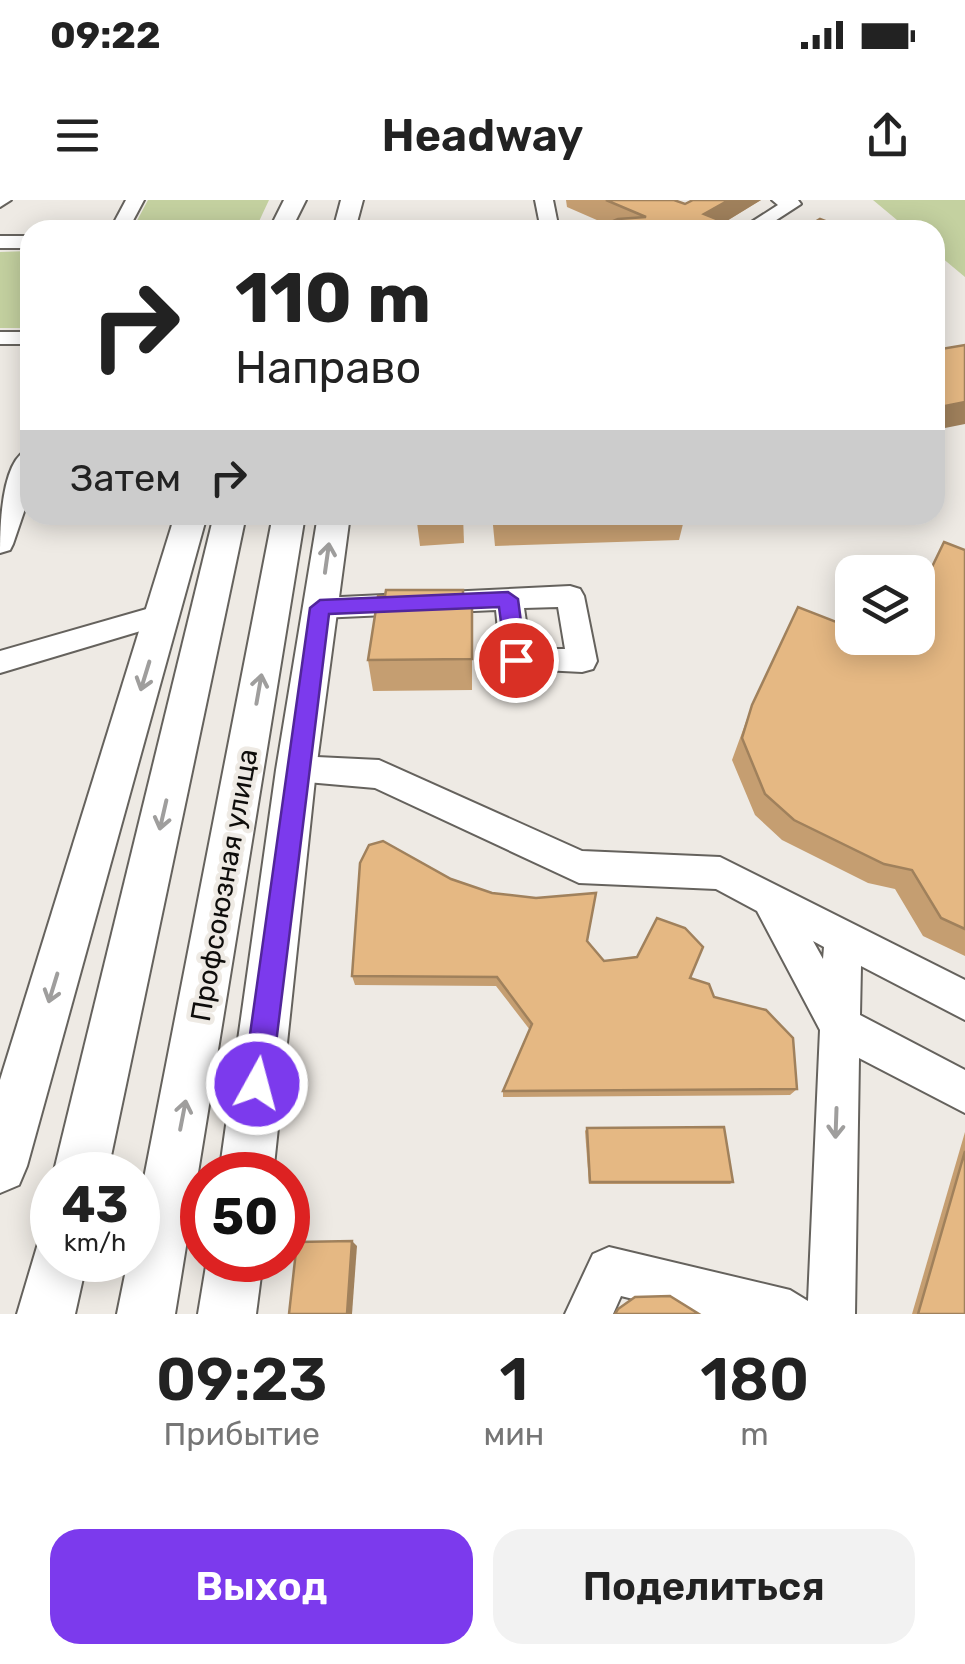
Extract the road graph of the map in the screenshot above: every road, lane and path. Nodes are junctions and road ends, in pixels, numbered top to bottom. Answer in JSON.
{"nodes":[{"id":1,"x":781,"y":200,"type":"edge"},
{"id":2,"x":765,"y":220,"type":"edge"},
{"id":3,"x":20,"y":486,"type":"edge"},
{"id":4,"x":187,"y":525,"type":"edge"},
{"id":5,"x":228,"y":525,"type":"edge"},
{"id":6,"x":287,"y":525,"type":"edge"},
{"id":7,"x":332,"y":525,"type":"edge"},
{"id":8,"x":0,"y":544,"type":"edge"},
{"id":9,"x":508,"y":599,"type":"dead end"},
{"id":10,"x":320,"y":608,"type":"junction"},
{"id":11,"x":164,"y":614,"type":"junction"},
{"id":12,"x":0,"y":662,"type":"edge"},
{"id":13,"x":296,"y":770,"type":"junction"},
{"id":14,"x":771,"y":900,"type":"junction"},
{"id":15,"x":843,"y":939,"type":"junction"},
{"id":16,"x":965,"y":1000,"type":"edge"},
{"id":17,"x":839,"y":1025,"type":"junction"},
{"id":18,"x":965,"y":1092,"type":"edge"},
{"id":19,"x":85,"y":1152,"type":"edge"},
{"id":20,"x":249,"y":1152,"type":"edge"},
{"id":21,"x":0,"y":1166,"type":"edge"},
{"id":22,"x":54,"y":1282,"type":"edge"},
{"id":23,"x":46,"y":1314,"type":"edge"},
{"id":24,"x":146,"y":1314,"type":"edge"},
{"id":25,"x":589,"y":1314,"type":"edge"},
{"id":26,"x":790,"y":1314,"type":"edge"},
{"id":27,"x":832,"y":1314,"type":"edge"}],
"edges":[{"from":1,"to":2,"type":"street"},
{"from":3,"to":8,"type":"street"},
{"from":4,"to":11,"type":"main road"},
{"from":5,"to":19,"type":"main road","one_way":true},
{"from":24,"to":6,"type":"main road","name":"Профсоюзная улица","one_way":true},
{"from":10,"to":7,"type":"main road","name":"Профсоюзная улица","one_way":true},
{"from":9,"to":10,"type":"street"},
{"from":10,"to":13,"type":"main road","name":"Профсоюзная улица"},
{"from":11,"to":12,"type":"street"},
{"from":11,"to":21,"type":"main road","one_way":true},
{"from":13,"to":14,"type":"street"},
{"from":13,"to":20,"type":"main road","name":"Профсоюзная улица"},
{"from":14,"to":15,"type":"street"},
{"from":14,"to":17,"type":"street"},
{"from":15,"to":16,"type":"street"},
{"from":15,"to":17,"type":"street"},
{"from":17,"to":18,"type":"street"},
{"from":17,"to":27,"type":"street","one_way":true},
{"from":22,"to":23,"type":"main road"},
{"from":25,"to":26,"type":"street"}]}
